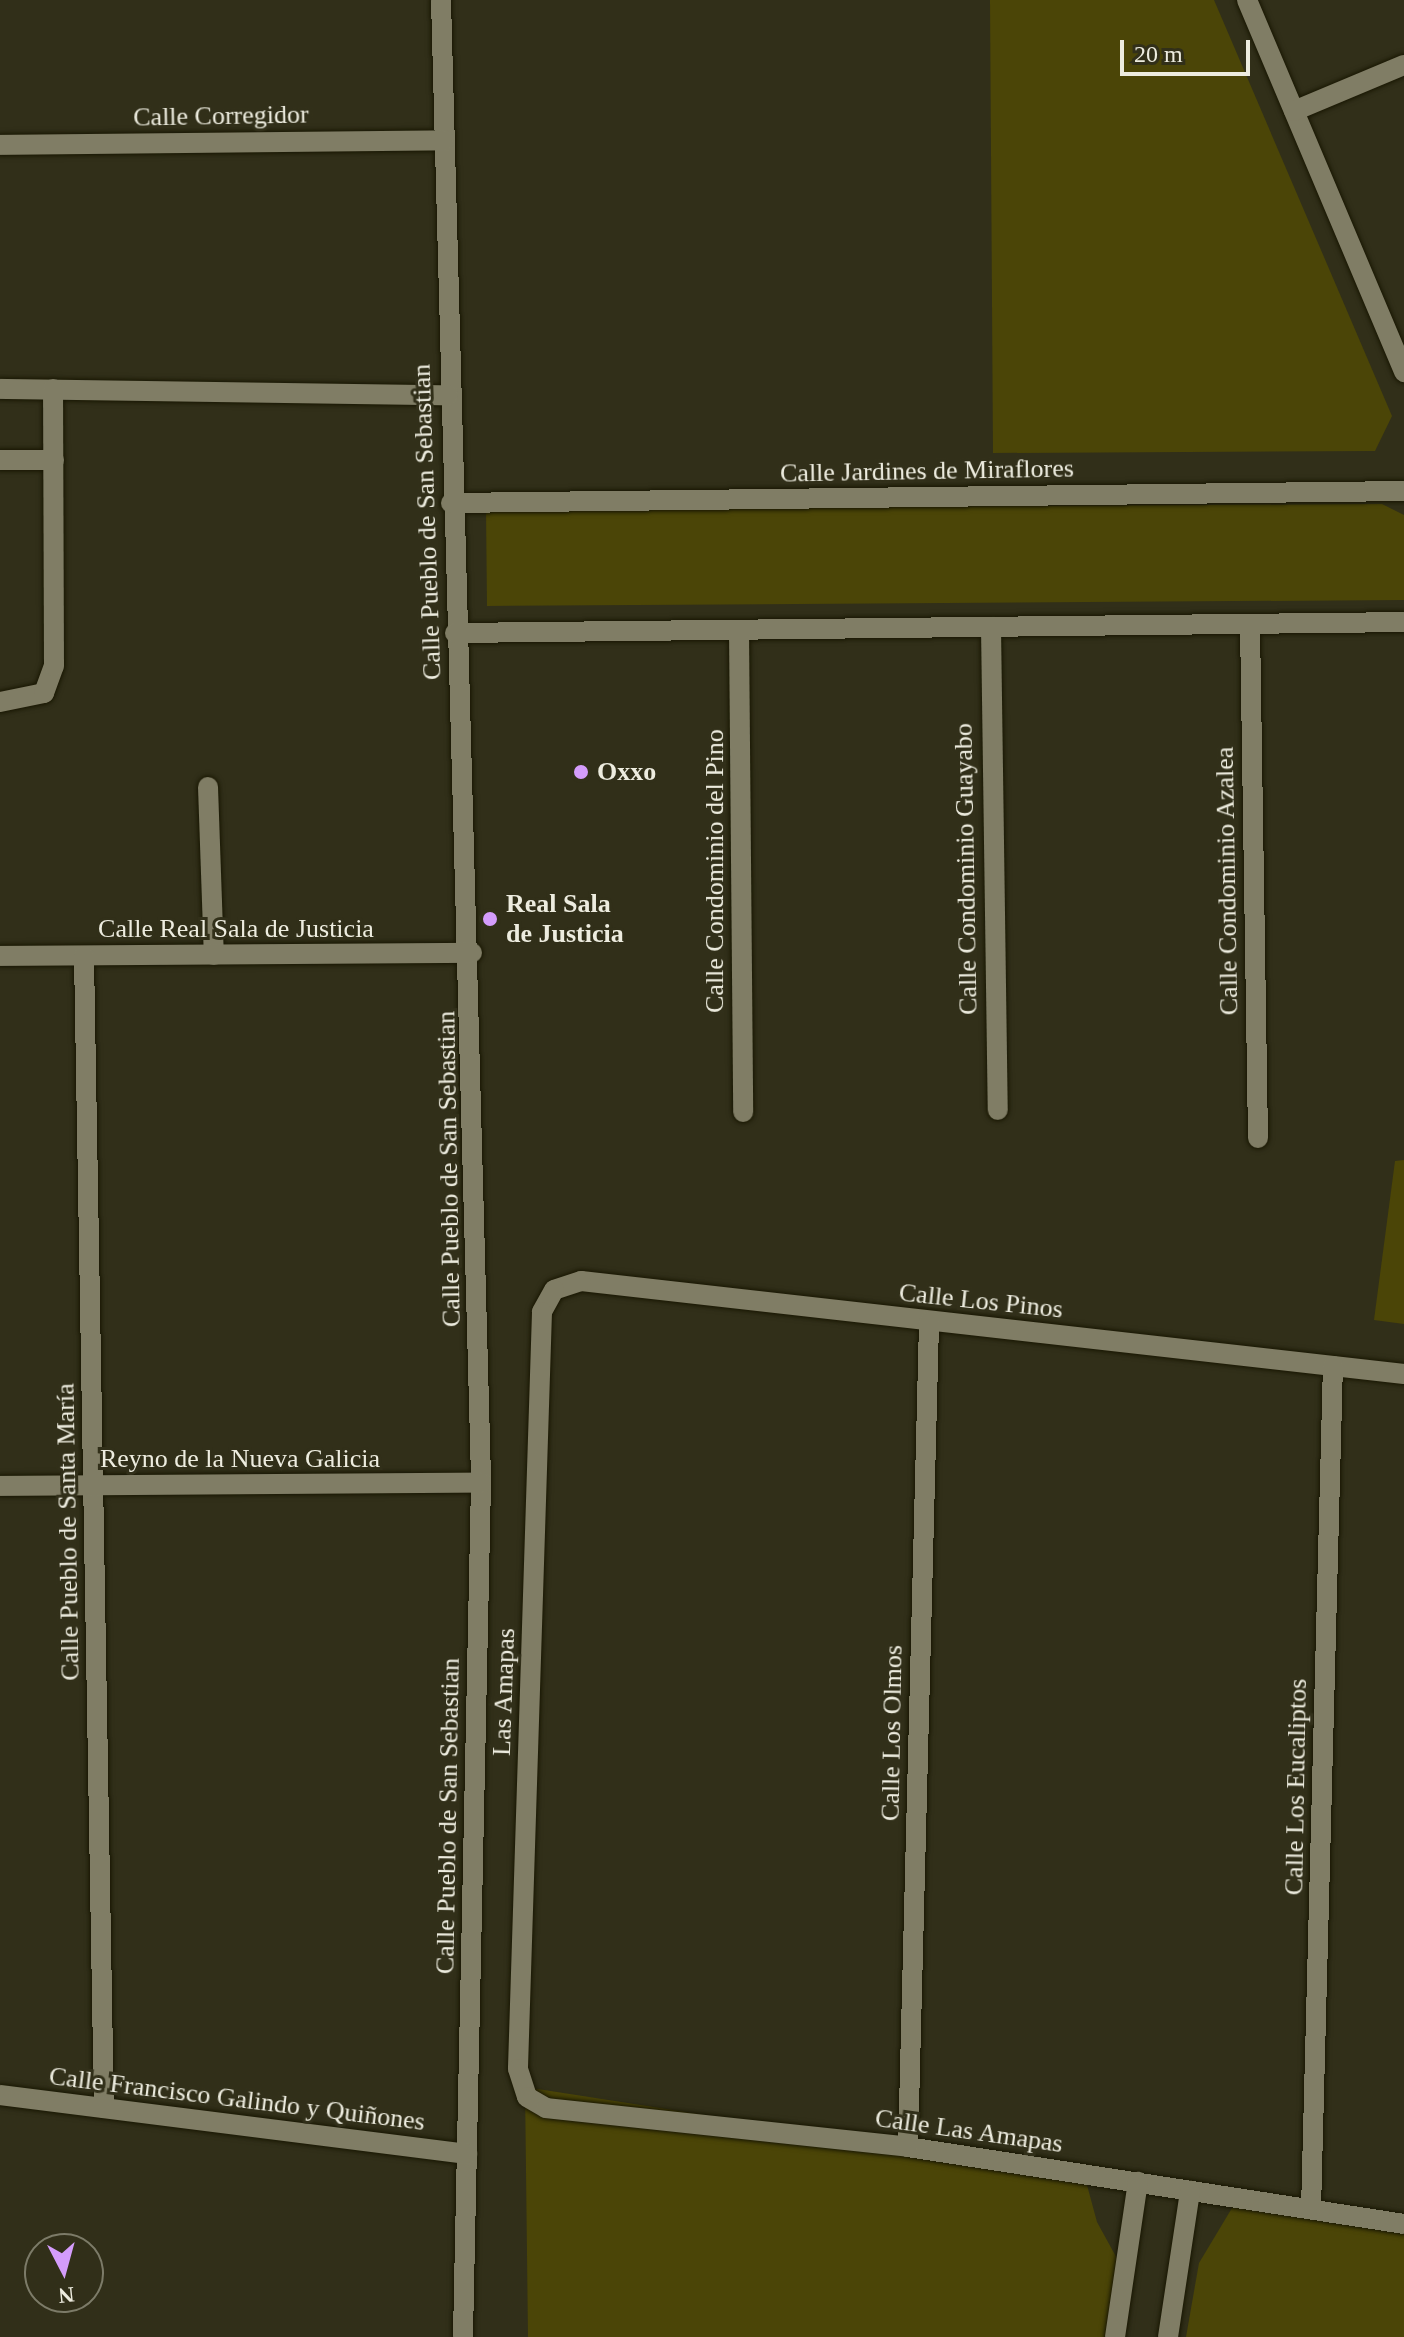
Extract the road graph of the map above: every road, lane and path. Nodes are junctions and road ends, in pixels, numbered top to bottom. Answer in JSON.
{"nodes":[{"id":1,"x":441,"y":0,"type":"edge"},
{"id":2,"x":1247,"y":0,"type":"edge"},
{"id":3,"x":1404,"y":65,"type":"edge"},
{"id":4,"x":1294,"y":111,"type":"junction"},
{"id":5,"x":444,"y":140,"type":"junction"},
{"id":6,"x":0,"y":145,"type":"edge"},
{"id":7,"x":1400,"y":350,"type":"edge"},
{"id":8,"x":1404,"y":372,"type":"edge"},
{"id":9,"x":0,"y":389,"type":"edge"},
{"id":10,"x":53,"y":389,"type":"junction"},
{"id":11,"x":448,"y":395,"type":"junction"},
{"id":12,"x":0,"y":460,"type":"edge"},
{"id":13,"x":54,"y":460,"type":"junction"},
{"id":14,"x":1404,"y":491,"type":"edge"},
{"id":15,"x":451,"y":503,"type":"junction"},
{"id":16,"x":1404,"y":622,"type":"edge"},
{"id":17,"x":1250,"y":624,"type":"junction"},
{"id":18,"x":991,"y":627,"type":"junction"},
{"id":19,"x":739,"y":630,"type":"junction"},
{"id":20,"x":455,"y":633,"type":"junction"},
{"id":21,"x":0,"y":702,"type":"edge"},
{"id":22,"x":208,"y":787,"type":"dead end"},
{"id":23,"x":472,"y":953,"type":"junction"},
{"id":24,"x":214,"y":955,"type":"junction"},
{"id":25,"x":0,"y":956,"type":"edge"},
{"id":26,"x":84,"y":956,"type":"junction"},
{"id":27,"x":998,"y":1110,"type":"dead end"},
{"id":28,"x":743,"y":1112,"type":"dead end"},
{"id":29,"x":1258,"y":1138,"type":"dead end"},
{"id":30,"x":554,"y":1290,"type":"joint"},
{"id":31,"x":929,"y":1321,"type":"junction"},
{"id":32,"x":1333,"y":1366,"type":"junction"},
{"id":33,"x":1404,"y":1374,"type":"edge"},
{"id":34,"x":481,"y":1483,"type":"junction"},
{"id":35,"x":0,"y":1486,"type":"edge"},
{"id":36,"x":94,"y":1486,"type":"junction"},
{"id":37,"x":0,"y":2095,"type":"edge"},
{"id":38,"x":527,"y":2097,"type":"joint"},
{"id":39,"x":104,"y":2108,"type":"junction"},
{"id":40,"x":908,"y":2147,"type":"junction"},
{"id":41,"x":467,"y":2154,"type":"junction"},
{"id":42,"x":1138,"y":2182,"type":"junction"},
{"id":43,"x":1190,"y":2191,"type":"junction"},
{"id":44,"x":1311,"y":2209,"type":"junction"},
{"id":45,"x":1404,"y":2224,"type":"edge"},
{"id":46,"x":463,"y":2337,"type":"edge"},
{"id":47,"x":1115,"y":2337,"type":"edge"},
{"id":48,"x":1168,"y":2337,"type":"edge"}],
"edges":[{"from":1,"to":5,"type":"street","name":"Calle Pueblo de San Sebastian"},
{"from":2,"to":4,"type":"street"},
{"from":3,"to":4,"type":"street"},
{"from":4,"to":7,"type":"street"},
{"from":5,"to":6,"type":"street","name":"Calle Corregidor"},
{"from":5,"to":11,"type":"street","name":"Calle Pueblo de San Sebastian"},
{"from":7,"to":8,"type":"street"},
{"from":9,"to":10,"type":"street"},
{"from":10,"to":11,"type":"street"},
{"from":10,"to":13,"type":"street"},
{"from":11,"to":15,"type":"street","name":"Calle Pueblo de San Sebastian"},
{"from":12,"to":13,"type":"street"},
{"from":13,"to":21,"type":"street"},
{"from":14,"to":15,"type":"street","name":"Calle Jardines de Miraflores"},
{"from":15,"to":20,"type":"street","name":"Calle Pueblo de San Sebastian"},
{"from":16,"to":17,"type":"street"},
{"from":17,"to":18,"type":"street"},
{"from":17,"to":29,"type":"street","name":"Calle Condominio Azalea"},
{"from":18,"to":19,"type":"street"},
{"from":18,"to":27,"type":"street","name":"Calle Condominio Guayabo"},
{"from":19,"to":20,"type":"street"},
{"from":19,"to":28,"type":"street","name":"Calle Condominio del Pino"},
{"from":20,"to":23,"type":"street","name":"Calle Pueblo de San Sebastian"},
{"from":22,"to":24,"type":"street"},
{"from":23,"to":24,"type":"street","name":"Calle Real Sala de Justicia"},
{"from":23,"to":34,"type":"street","name":"Calle Pueblo de San Sebastian"},
{"from":24,"to":26,"type":"street","name":"Calle Real Sala de Justicia"},
{"from":25,"to":26,"type":"street","name":"Calle Real Sala de Justicia"},
{"from":26,"to":36,"type":"street","name":"Calle Pueblo de Santa María"},
{"from":30,"to":31,"type":"street","name":"Calle Los Pinos"},
{"from":30,"to":38,"type":"street","name":"Las Amapas"},
{"from":31,"to":32,"type":"street","name":"Calle Los Pinos"},
{"from":31,"to":40,"type":"street","name":"Calle Los Olmos"},
{"from":32,"to":33,"type":"street","name":"Calle Los Pinos"},
{"from":32,"to":44,"type":"street","name":"Calle Los Eucaliptos"},
{"from":34,"to":36,"type":"street","name":"Reyno de la Nueva Galicia"},
{"from":34,"to":41,"type":"street","name":"Calle Pueblo de San Sebastian"},
{"from":35,"to":36,"type":"street","name":"Reyno de la Nueva Galicia"},
{"from":36,"to":39,"type":"street","name":"Calle Pueblo de Santa María"},
{"from":37,"to":39,"type":"street","name":"Calle Francisco Galindo y Quiñones"},
{"from":38,"to":40,"type":"street","name":"Calle Las Amapas"},
{"from":39,"to":41,"type":"street","name":"Calle Francisco Galindo y Quiñones"},
{"from":40,"to":42,"type":"street","name":"Calle Las Amapas"},
{"from":41,"to":46,"type":"street","name":"Calle Pueblo de San Sebastian"},
{"from":42,"to":43,"type":"street","name":"Calle Las Amapas"},
{"from":42,"to":47,"type":"street"},
{"from":43,"to":44,"type":"street","name":"Calle Las Amapas"},
{"from":43,"to":48,"type":"street"},
{"from":44,"to":45,"type":"street","name":"Calle Las Amapas"}]}
